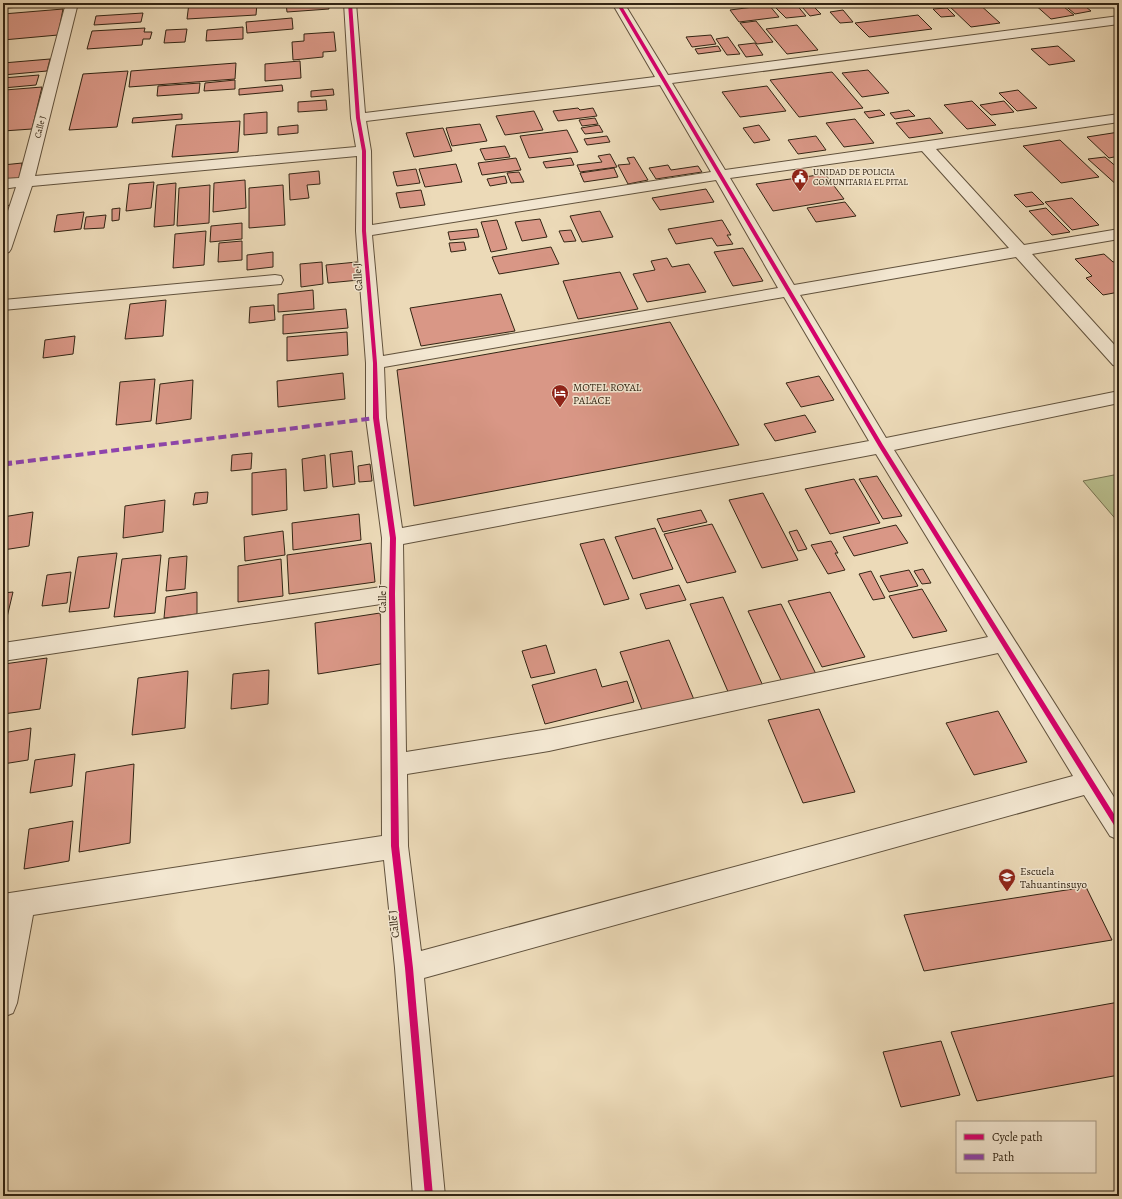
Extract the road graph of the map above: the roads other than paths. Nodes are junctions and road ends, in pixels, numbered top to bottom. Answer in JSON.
{"nodes":[{"id":1,"x":20,"y":3,"type":"edge"},
{"id":2,"x":72,"y":3,"type":"edge"},
{"id":3,"x":350,"y":3,"type":"edge"},
{"id":4,"x":619,"y":3,"type":"edge"},
{"id":5,"x":3,"y":4,"type":"edge"},
{"id":6,"x":1119,"y":20,"type":"edge"},
{"id":7,"x":663,"y":80,"type":"junction"},
{"id":8,"x":358,"y":118,"type":"junction"},
{"id":9,"x":1119,"y":118,"type":"edge"},
{"id":10,"x":926,"y":146,"type":"junction"},
{"id":11,"x":364,"y":151,"type":"junction"},
{"id":12,"x":721,"y":176,"type":"junction"},
{"id":13,"x":26,"y":182,"type":"junction"},
{"id":14,"x":3,"y":184,"type":"edge"},
{"id":15,"x":364,"y":231,"type":"junction"},
{"id":16,"x":1119,"y":234,"type":"edge"},
{"id":17,"x":3,"y":248,"type":"edge"},
{"id":18,"x":1021,"y":251,"type":"junction"},
{"id":19,"x":275,"y":280,"type":"dead end"},
{"id":20,"x":789,"y":291,"type":"junction"},
{"id":21,"x":3,"y":305,"type":"edge"},
{"id":22,"x":1119,"y":361,"type":"edge"},
{"id":23,"x":375,"y":363,"type":"junction"},
{"id":24,"x":1119,"y":397,"type":"edge"},
{"id":25,"x":882,"y":446,"type":"junction"},
{"id":26,"x":393,"y":538,"type":"junction"},
{"id":27,"x":392,"y":594,"type":"junction"},
{"id":28,"x":1004,"y":644,"type":"junction"},
{"id":29,"x":3,"y":652,"type":"edge"},
{"id":30,"x":393,"y":765,"type":"junction"},
{"id":31,"x":1090,"y":782,"type":"junction"},
{"id":32,"x":1119,"y":828,"type":"edge"},
{"id":33,"x":395,"y":846,"type":"junction"},
{"id":34,"x":13,"y":905,"type":"edge"},
{"id":35,"x":409,"y":968,"type":"junction"},
{"id":36,"x":3,"y":1003,"type":"edge"},
{"id":37,"x":429,"y":1196,"type":"edge"}],
"edges":[{"from":1,"to":5,"type":"street"},
{"from":2,"to":13,"type":"street","name":"Calle J"},
{"from":3,"to":8,"type":"street","name":"Calle J"},
{"from":4,"to":7,"type":"street"},
{"from":6,"to":7,"type":"street"},
{"from":7,"to":8,"type":"street"},
{"from":7,"to":12,"type":"street"},
{"from":8,"to":11,"type":"street","name":"Calle J"},
{"from":9,"to":10,"type":"street"},
{"from":10,"to":12,"type":"street"},
{"from":10,"to":18,"type":"street"},
{"from":11,"to":13,"type":"street"},
{"from":11,"to":15,"type":"street","name":"Calle J"},
{"from":12,"to":15,"type":"street"},
{"from":12,"to":20,"type":"street"},
{"from":13,"to":14,"type":"street"},
{"from":13,"to":17,"type":"street","name":"Calle J"},
{"from":15,"to":23,"type":"street","name":"Calle J"},
{"from":16,"to":18,"type":"street"},
{"from":18,"to":20,"type":"street"},
{"from":18,"to":22,"type":"street"},
{"from":19,"to":21,"type":"street"},
{"from":20,"to":23,"type":"street"},
{"from":20,"to":25,"type":"street"},
{"from":23,"to":26,"type":"street","name":"Calle J"},
{"from":24,"to":25,"type":"street"},
{"from":25,"to":26,"type":"street"},
{"from":25,"to":28,"type":"street"},
{"from":26,"to":27,"type":"street","name":"Calle J"},
{"from":27,"to":29,"type":"street"},
{"from":27,"to":30,"type":"street","name":"Calle J"},
{"from":28,"to":30,"type":"street"},
{"from":28,"to":31,"type":"street"},
{"from":30,"to":33,"type":"street","name":"Calle J"},
{"from":31,"to":32,"type":"street"},
{"from":31,"to":35,"type":"street"},
{"from":33,"to":34,"type":"street"},
{"from":33,"to":35,"type":"street","name":"Calle J"},
{"from":34,"to":36,"type":"street"},
{"from":35,"to":37,"type":"street","name":"Calle J"}]}
